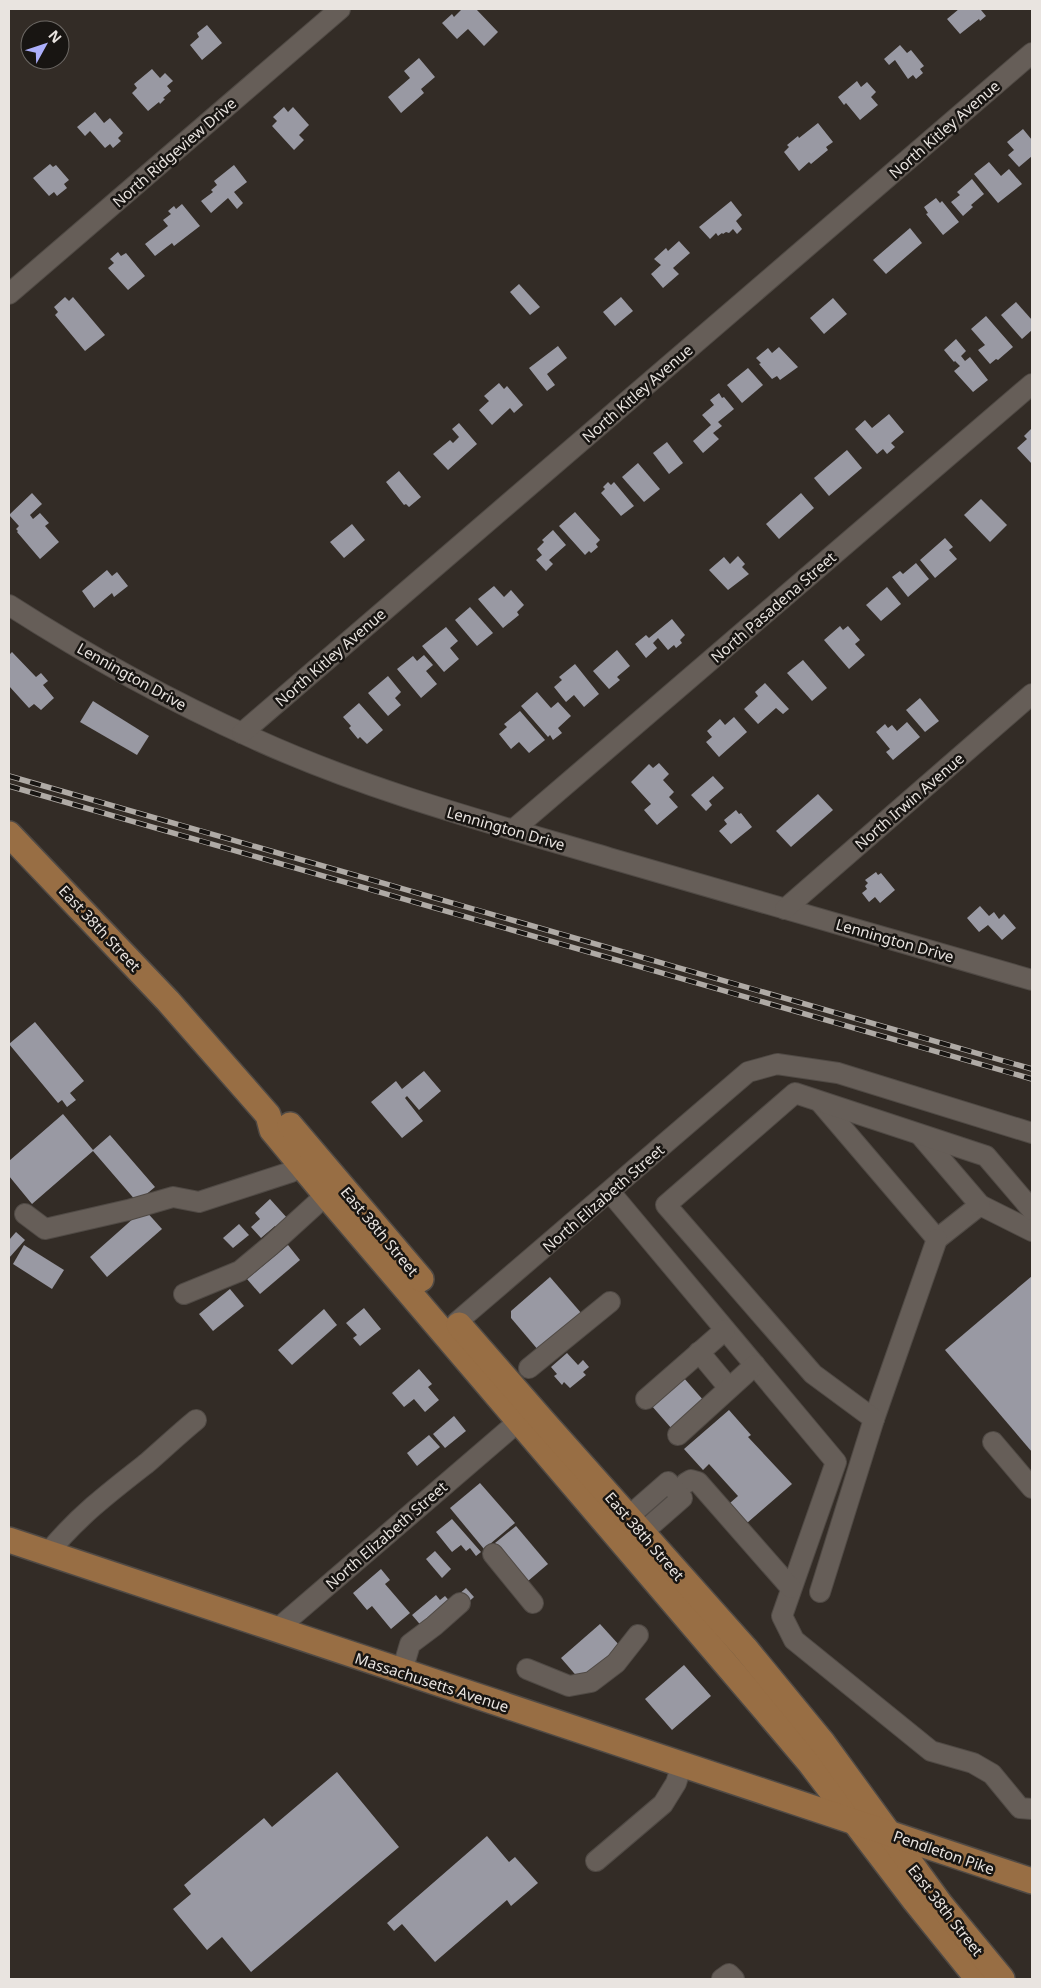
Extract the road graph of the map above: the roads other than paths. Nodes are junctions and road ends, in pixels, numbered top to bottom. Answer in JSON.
{"nodes":[{"id":1,"x":340,"y":9,"type":"edge"},
{"id":2,"x":1032,"y":53,"type":"edge"},
{"id":3,"x":9,"y":294,"type":"edge"},
{"id":4,"x":1032,"y":384,"type":"edge"},
{"id":5,"x":9,"y":605,"type":"edge"},
{"id":6,"x":1032,"y":694,"type":"edge"},
{"id":7,"x":242,"y":733,"type":"junction"},
{"id":8,"x":513,"y":830,"type":"junction"},
{"id":9,"x":9,"y":834,"type":"edge"},
{"id":10,"x":785,"y":909,"type":"junction"},
{"id":11,"x":1032,"y":980,"type":"edge"},
{"id":12,"x":820,"y":1102,"type":"junction"},
{"id":13,"x":268,"y":1115,"type":"junction"},
{"id":14,"x":1032,"y":1133,"type":"edge"},
{"id":15,"x":920,"y":1135,"type":"junction"},
{"id":16,"x":300,"y":1164,"type":"junction"},
{"id":17,"x":610,"y":1192,"type":"junction"},
{"id":18,"x":326,"y":1195,"type":"junction"},
{"id":19,"x":980,"y":1205,"type":"junction"},
{"id":20,"x":1032,"y":1210,"type":"edge"},
{"id":21,"x":25,"y":1214,"type":"dead end"},
{"id":22,"x":1032,"y":1231,"type":"edge"},
{"id":23,"x":937,"y":1240,"type":"junction"},
{"id":24,"x":184,"y":1294,"type":"dead end"},
{"id":25,"x":610,"y":1302,"type":"dead end"},
{"id":26,"x":457,"y":1322,"type":"junction"},
{"id":27,"x":725,"y":1330,"type":"junction"},
{"id":28,"x":699,"y":1352,"type":"junction"},
{"id":29,"x":755,"y":1365,"type":"junction"},
{"id":30,"x":529,"y":1368,"type":"dead end"},
{"id":31,"x":729,"y":1388,"type":"junction"},
{"id":32,"x":646,"y":1399,"type":"dead end"},
{"id":33,"x":874,"y":1418,"type":"junction"},
{"id":34,"x":196,"y":1420,"type":"dead end"},
{"id":35,"x":519,"y":1421,"type":"junction"},
{"id":36,"x":678,"y":1435,"type":"dead end"},
{"id":37,"x":993,"y":1442,"type":"dead end"},
{"id":38,"x":1032,"y":1488,"type":"edge"},
{"id":39,"x":635,"y":1525,"type":"junction"},
{"id":40,"x":9,"y":1540,"type":"edge"},
{"id":41,"x":48,"y":1553,"type":"junction"},
{"id":42,"x":493,"y":1554,"type":"dead end"},
{"id":43,"x":791,"y":1588,"type":"junction"},
{"id":44,"x":820,"y":1592,"type":"dead end"},
{"id":45,"x":460,"y":1603,"type":"dead end"},
{"id":46,"x":533,"y":1603,"type":"dead end"},
{"id":47,"x":276,"y":1630,"type":"junction"},
{"id":48,"x":638,"y":1635,"type":"dead end"},
{"id":49,"x":527,"y":1669,"type":"dead end"},
{"id":50,"x":402,"y":1672,"type":"junction"},
{"id":51,"x":682,"y":1764,"type":"junction"},
{"id":52,"x":1032,"y":1809,"type":"edge"},
{"id":53,"x":856,"y":1822,"type":"junction"},
{"id":54,"x":886,"y":1832,"type":"junction"},
{"id":55,"x":596,"y":1861,"type":"dead end"},
{"id":56,"x":1032,"y":1881,"type":"edge"},
{"id":57,"x":722,"y":1979,"type":"edge"},
{"id":58,"x":734,"y":1979,"type":"edge"},
{"id":59,"x":978,"y":1979,"type":"edge"},
{"id":60,"x":1002,"y":1979,"type":"edge"}],
"edges":[{"from":1,"to":3,"type":"street","name":"North Ridgeview Drive"},
{"from":2,"to":7,"type":"street","name":"North Kitley Avenue"},
{"from":4,"to":8,"type":"street","name":"North Pasadena Street"},
{"from":5,"to":7,"type":"street","name":"Lennington Drive"},
{"from":6,"to":10,"type":"street","name":"North Irwin Avenue"},
{"from":7,"to":8,"type":"street","name":"Lennington Drive"},
{"from":8,"to":10,"type":"street","name":"Lennington Drive"},
{"from":9,"to":13,"type":"main road","name":"East 38th Street"},
{"from":10,"to":11,"type":"street","name":"Lennington Drive"},
{"from":12,"to":15,"type":"street"},
{"from":12,"to":23,"type":"street"},
{"from":12,"to":33,"type":"street"},
{"from":13,"to":16,"type":"main road","name":"East 38th Street"},
{"from":13,"to":26,"type":"main road","name":"East 38th Street"},
{"from":14,"to":17,"type":"street","name":"North Elizabeth Street"},
{"from":15,"to":19,"type":"street"},
{"from":15,"to":20,"type":"street"},
{"from":16,"to":18,"type":"main road","name":"East 38th Street"},
{"from":16,"to":21,"type":"street"},
{"from":17,"to":26,"type":"street","name":"North Elizabeth Street"},
{"from":17,"to":27,"type":"street"},
{"from":18,"to":24,"type":"street"},
{"from":18,"to":35,"type":"main road","name":"East 38th Street"},
{"from":19,"to":22,"type":"street"},
{"from":19,"to":23,"type":"street"},
{"from":23,"to":33,"type":"street"},
{"from":25,"to":30,"type":"street"},
{"from":26,"to":39,"type":"main road","name":"East 38th Street"},
{"from":27,"to":28,"type":"street"},
{"from":27,"to":29,"type":"street"},
{"from":28,"to":31,"type":"street"},
{"from":28,"to":32,"type":"street"},
{"from":29,"to":31,"type":"street"},
{"from":29,"to":43,"type":"street"},
{"from":31,"to":36,"type":"street"},
{"from":33,"to":44,"type":"street"},
{"from":34,"to":41,"type":"street"},
{"from":35,"to":47,"type":"street","name":"North Elizabeth Street"},
{"from":35,"to":53,"type":"main road","name":"East 38th Street"},
{"from":37,"to":38,"type":"street"},
{"from":39,"to":43,"type":"street"},
{"from":39,"to":54,"type":"main road","name":"East 38th Street"},
{"from":40,"to":41,"type":"main road","name":"Massachusetts Avenue"},
{"from":41,"to":47,"type":"main road","name":"Massachusetts Avenue"},
{"from":42,"to":46,"type":"street"},
{"from":43,"to":52,"type":"street"},
{"from":45,"to":50,"type":"street"},
{"from":47,"to":50,"type":"main road","name":"Massachusetts Avenue"},
{"from":48,"to":49,"type":"street"},
{"from":50,"to":51,"type":"main road","name":"Massachusetts Avenue"},
{"from":51,"to":53,"type":"main road","name":"Massachusetts Avenue"},
{"from":51,"to":55,"type":"street"},
{"from":53,"to":54,"type":"main road","name":"Pendleton Pike"},
{"from":53,"to":59,"type":"main road","name":"East 38th Street"},
{"from":54,"to":56,"type":"main road","name":"Pendleton Pike"},
{"from":54,"to":60,"type":"main road","name":"East 38th Street"},
{"from":57,"to":58,"type":"street"}]}
